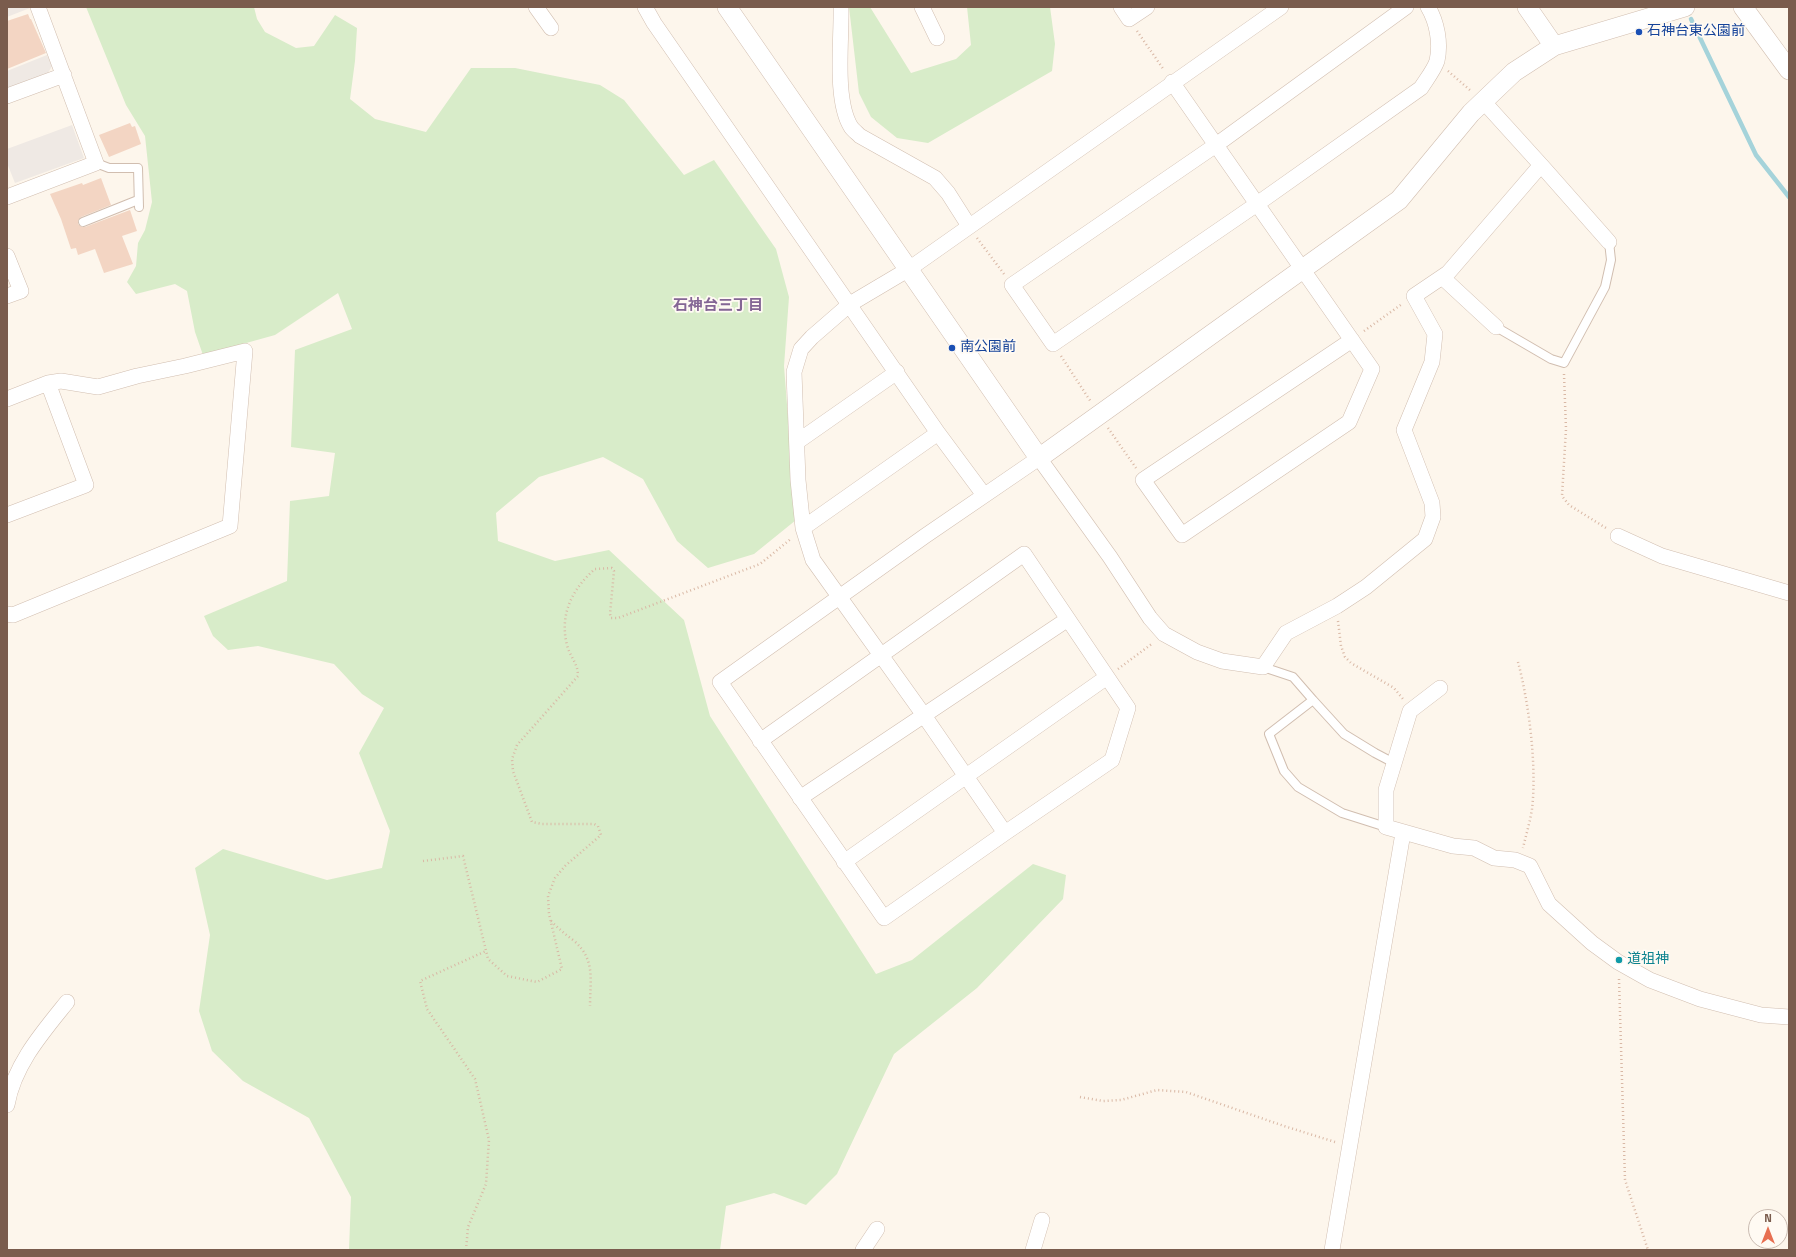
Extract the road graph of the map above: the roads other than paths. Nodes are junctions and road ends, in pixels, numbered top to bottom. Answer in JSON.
{"nodes":[{"id":1,"x":38,"y":7,"type":"edge"},
{"id":2,"x":536,"y":7,"type":"edge"},
{"id":3,"x":645,"y":7,"type":"edge"},
{"id":4,"x":727,"y":7,"type":"edge"},
{"id":5,"x":841,"y":7,"type":"edge"},
{"id":6,"x":922,"y":7,"type":"edge"},
{"id":7,"x":1147,"y":7,"type":"edge"},
{"id":8,"x":1281,"y":7,"type":"edge"},
{"id":9,"x":1406,"y":7,"type":"edge"},
{"id":10,"x":1428,"y":7,"type":"edge"},
{"id":11,"x":1527,"y":7,"type":"edge"},
{"id":12,"x":1685,"y":7,"type":"edge"},
{"id":13,"x":1743,"y":7,"type":"edge"},
{"id":14,"x":1125,"y":13,"type":"edge"},
{"id":15,"x":551,"y":28,"type":"dead end"},
{"id":16,"x":937,"y":38,"type":"dead end"},
{"id":17,"x":1554,"y":46,"type":"junction"},
{"id":18,"x":1789,"y":70,"type":"edge"},
{"id":19,"x":64,"y":74,"type":"junction"},
{"id":20,"x":1172,"y":82,"type":"junction"},
{"id":21,"x":7,"y":96,"type":"edge"},
{"id":22,"x":1483,"y":101,"type":"junction"},
{"id":23,"x":1216,"y":145,"type":"junction"},
{"id":24,"x":96,"y":163,"type":"junction"},
{"id":25,"x":1541,"y":165,"type":"junction"},
{"id":26,"x":7,"y":197,"type":"edge"},
{"id":27,"x":1257,"y":204,"type":"junction"},
{"id":28,"x":84,"y":222,"type":"dead end"},
{"id":29,"x":969,"y":226,"type":"junction"},
{"id":30,"x":1609,"y":242,"type":"joint"},
{"id":31,"x":7,"y":256,"type":"edge"},
{"id":32,"x":909,"y":269,"type":"junction"},
{"id":33,"x":1303,"y":270,"type":"junction"},
{"id":34,"x":1442,"y":277,"type":"junction"},
{"id":35,"x":7,"y":296,"type":"edge"},
{"id":36,"x":850,"y":304,"type":"junction"},
{"id":37,"x":1496,"y":327,"type":"joint"},
{"id":38,"x":1352,"y":340,"type":"junction"},
{"id":39,"x":897,"y":372,"type":"junction"},
{"id":40,"x":48,"y":383,"type":"junction"},
{"id":41,"x":7,"y":399,"type":"edge"},
{"id":42,"x":938,"y":433,"type":"junction"},
{"id":43,"x":797,"y":442,"type":"junction"},
{"id":44,"x":1039,"y":458,"type":"junction"},
{"id":45,"x":984,"y":495,"type":"junction"},
{"id":46,"x":7,"y":515,"type":"edge"},
{"id":47,"x":803,"y":528,"type":"junction"},
{"id":48,"x":1618,"y":536,"type":"road end"},
{"id":49,"x":1789,"y":593,"type":"edge"},
{"id":50,"x":838,"y":597,"type":"junction"},
{"id":51,"x":7,"y":614,"type":"edge"},
{"id":52,"x":1068,"y":619,"type":"junction"},
{"id":53,"x":880,"y":656,"type":"junction"},
{"id":54,"x":1263,"y":667,"type":"junction"},
{"id":55,"x":1107,"y":677,"type":"junction"},
{"id":56,"x":1440,"y":688,"type":"dead end"},
{"id":57,"x":1313,"y":700,"type":"junction"},
{"id":58,"x":923,"y":714,"type":"junction"},
{"id":59,"x":760,"y":741,"type":"junction"},
{"id":60,"x":1394,"y":763,"type":"junction"},
{"id":61,"x":965,"y":776,"type":"junction"},
{"id":62,"x":800,"y":798,"type":"junction"},
{"id":63,"x":1386,"y":827,"type":"junction"},
{"id":64,"x":1005,"y":833,"type":"junction"},
{"id":65,"x":1403,"y":833,"type":"junction"},
{"id":66,"x":844,"y":862,"type":"junction"},
{"id":67,"x":67,"y":1002,"type":"dead end"},
{"id":68,"x":1789,"y":1017,"type":"edge"},
{"id":69,"x":7,"y":1105,"type":"edge"},
{"id":70,"x":1042,"y":1220,"type":"dead end"},
{"id":71,"x":877,"y":1229,"type":"dead end"},
{"id":72,"x":863,"y":1250,"type":"edge"},
{"id":73,"x":1033,"y":1250,"type":"edge"},
{"id":74,"x":1332,"y":1250,"type":"edge"}],
"edges":[{"from":1,"to":19,"type":"street"},
{"from":2,"to":15,"type":"street"},
{"from":3,"to":36,"type":"street"},
{"from":4,"to":32,"type":"street"},
{"from":5,"to":29,"type":"street"},
{"from":6,"to":16,"type":"street"},
{"from":7,"to":14,"type":"street"},
{"from":8,"to":20,"type":"street"},
{"from":9,"to":23,"type":"street"},
{"from":10,"to":27,"type":"street"},
{"from":11,"to":17,"type":"street"},
{"from":12,"to":17,"type":"street"},
{"from":13,"to":18,"type":"street"},
{"from":17,"to":22,"type":"street"},
{"from":19,"to":21,"type":"street"},
{"from":19,"to":24,"type":"street"},
{"from":20,"to":23,"type":"street"},
{"from":20,"to":29,"type":"street"},
{"from":22,"to":25,"type":"street"},
{"from":22,"to":33,"type":"street"},
{"from":23,"to":27,"type":"street"},
{"from":23,"to":27,"type":"street"},
{"from":24,"to":26,"type":"street"},
{"from":24,"to":28,"type":"lane"},
{"from":25,"to":30,"type":"street"},
{"from":25,"to":34,"type":"street"},
{"from":27,"to":33,"type":"street"},
{"from":29,"to":32,"type":"street"},
{"from":30,"to":37,"type":"lane"},
{"from":31,"to":35,"type":"street"},
{"from":32,"to":36,"type":"street"},
{"from":32,"to":44,"type":"street"},
{"from":33,"to":38,"type":"street"},
{"from":33,"to":44,"type":"street"},
{"from":34,"to":37,"type":"street"},
{"from":34,"to":54,"type":"street"},
{"from":36,"to":39,"type":"street"},
{"from":36,"to":43,"type":"street"},
{"from":38,"to":38,"type":"street"},
{"from":39,"to":42,"type":"street"},
{"from":39,"to":43,"type":"street"},
{"from":40,"to":41,"type":"street"},
{"from":40,"to":46,"type":"street"},
{"from":40,"to":51,"type":"street"},
{"from":42,"to":45,"type":"street"},
{"from":42,"to":47,"type":"street"},
{"from":43,"to":47,"type":"street"},
{"from":44,"to":45,"type":"street"},
{"from":44,"to":54,"type":"street"},
{"from":45,"to":50,"type":"street"},
{"from":47,"to":50,"type":"street"},
{"from":48,"to":49,"type":"street"},
{"from":50,"to":53,"type":"street"},
{"from":50,"to":59,"type":"street"},
{"from":52,"to":53,"type":"street"},
{"from":52,"to":55,"type":"street"},
{"from":52,"to":58,"type":"street"},
{"from":53,"to":58,"type":"street"},
{"from":53,"to":59,"type":"street"},
{"from":54,"to":57,"type":"lane"},
{"from":55,"to":61,"type":"street"},
{"from":55,"to":64,"type":"street"},
{"from":56,"to":60,"type":"street"},
{"from":57,"to":60,"type":"lane"},
{"from":57,"to":63,"type":"lane"},
{"from":58,"to":61,"type":"street"},
{"from":58,"to":62,"type":"street"},
{"from":59,"to":62,"type":"street"},
{"from":60,"to":63,"type":"street"},
{"from":61,"to":64,"type":"street"},
{"from":61,"to":66,"type":"street"},
{"from":62,"to":66,"type":"street"},
{"from":63,"to":65,"type":"street"},
{"from":64,"to":66,"type":"street"},
{"from":65,"to":68,"type":"street"},
{"from":65,"to":74,"type":"street"},
{"from":67,"to":69,"type":"street"},
{"from":70,"to":73,"type":"street"},
{"from":71,"to":72,"type":"street"}]}
